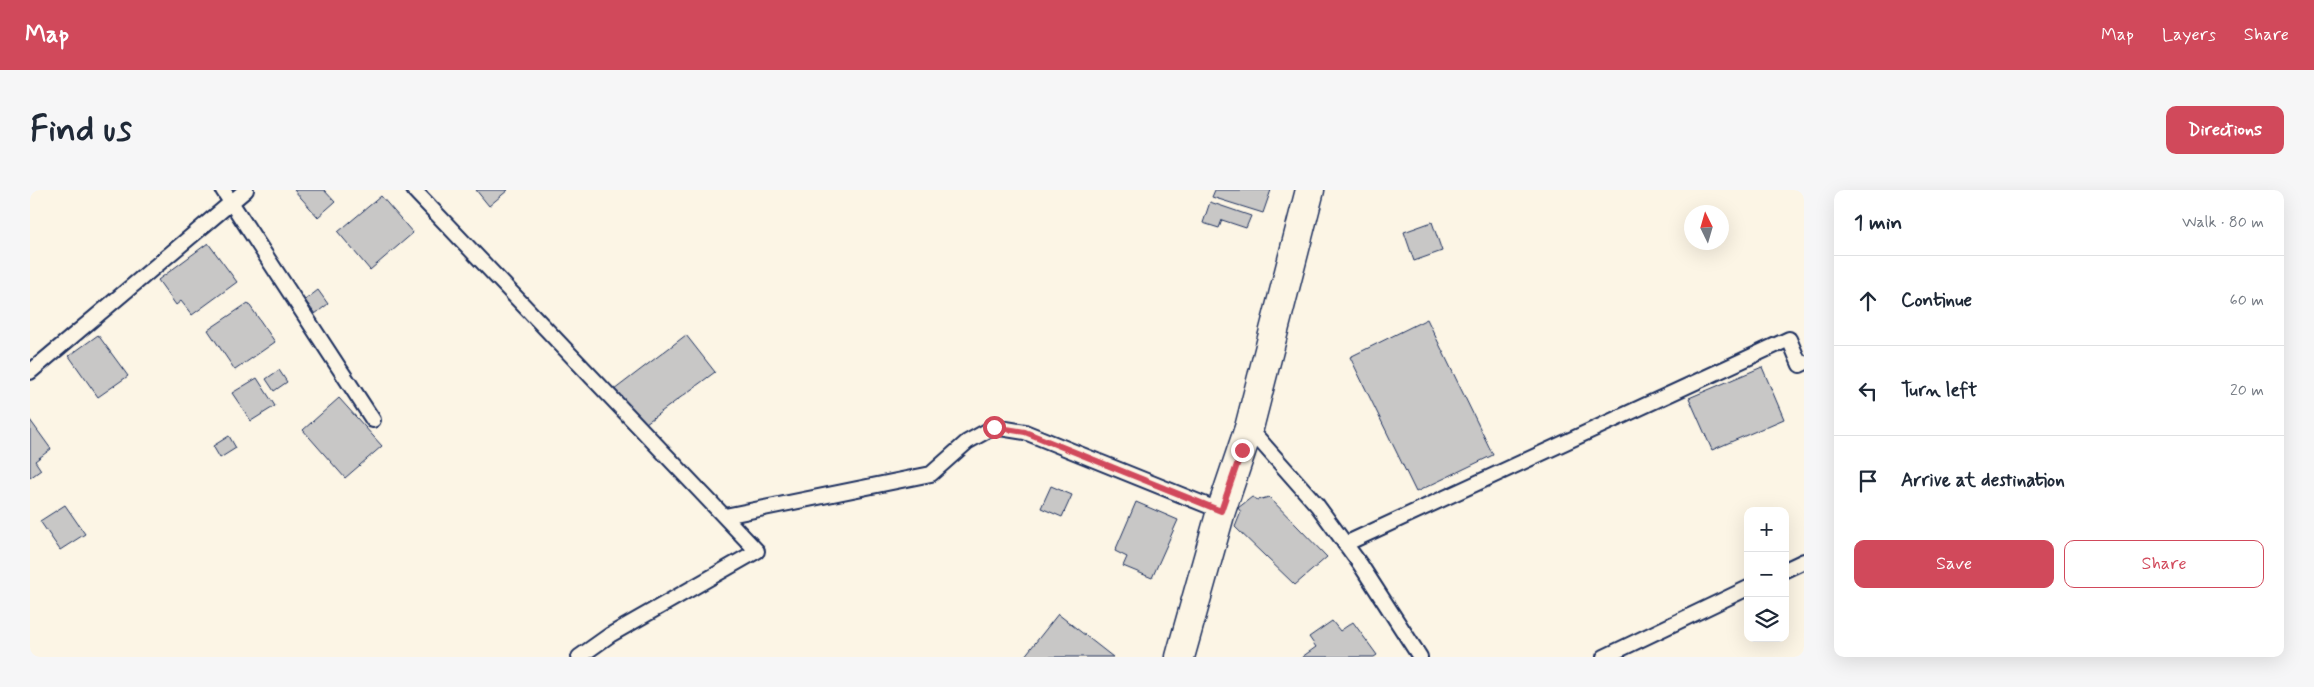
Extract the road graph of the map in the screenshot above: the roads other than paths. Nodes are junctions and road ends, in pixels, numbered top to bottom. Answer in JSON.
{"nodes":[{"id":1,"x":246,"y":190,"type":"edge"},
{"id":2,"x":414,"y":190,"type":"edge"},
{"id":3,"x":1310,"y":190,"type":"edge"},
{"id":4,"x":227,"y":196,"type":"edge"},
{"id":5,"x":1804,"y":363,"type":"edge"},
{"id":6,"x":30,"y":372,"type":"edge"},
{"id":7,"x":373,"y":420,"type":"dead end"},
{"id":8,"x":1249,"y":428,"type":"junction"},
{"id":9,"x":1221,"y":511,"type":"junction"},
{"id":10,"x":725,"y":516,"type":"junction"},
{"id":11,"x":1345,"y":544,"type":"junction"},
{"id":12,"x":1804,"y":561,"type":"edge"},
{"id":13,"x":1789,"y":568,"type":"edge"},
{"id":14,"x":1744,"y":590,"type":"edge"},
{"id":15,"x":579,"y":657,"type":"edge"},
{"id":16,"x":1180,"y":657,"type":"edge"},
{"id":17,"x":1420,"y":657,"type":"edge"},
{"id":18,"x":1604,"y":657,"type":"edge"}],
"edges":[{"from":1,"to":4,"type":"lane"},
{"from":2,"to":10,"type":"lane"},
{"from":3,"to":8,"type":"street"},
{"from":4,"to":6,"type":"lane"},
{"from":4,"to":7,"type":"lane"},
{"from":5,"to":11,"type":"lane"},
{"from":8,"to":9,"type":"street"},
{"from":8,"to":11,"type":"lane"},
{"from":9,"to":10,"type":"lane"},
{"from":9,"to":16,"type":"street"},
{"from":10,"to":15,"type":"lane"},
{"from":11,"to":17,"type":"lane"},
{"from":12,"to":13,"type":"lane"},
{"from":14,"to":18,"type":"lane"}]}
